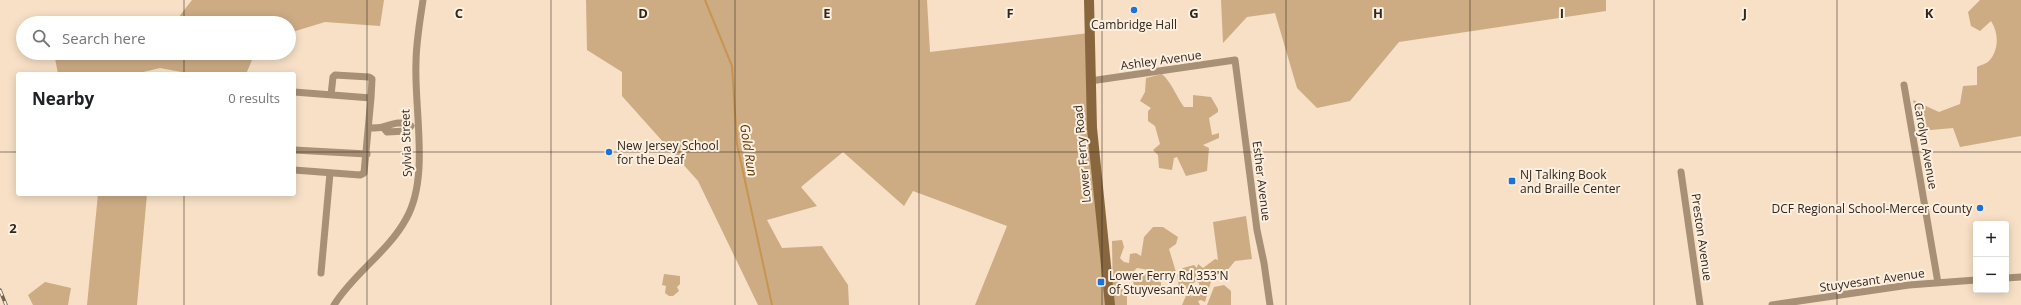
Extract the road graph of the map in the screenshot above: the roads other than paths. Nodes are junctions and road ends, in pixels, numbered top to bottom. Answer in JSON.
{"nodes":[{"id":1,"x":423,"y":0,"type":"edge"},
{"id":2,"x":1089,"y":0,"type":"edge"},
{"id":3,"x":1236,"y":60,"type":"joint"},
{"id":4,"x":1090,"y":81,"type":"junction"},
{"id":5,"x":1904,"y":85,"type":"dead end"},
{"id":6,"x":296,"y":92,"type":"edge"},
{"id":7,"x":331,"y":95,"type":"junction"},
{"id":8,"x":371,"y":98,"type":"junction"},
{"id":9,"x":414,"y":126,"type":"junction"},
{"id":10,"x":369,"y":128,"type":"junction"},
{"id":11,"x":296,"y":150,"type":"edge"},
{"id":12,"x":367,"y":154,"type":"junction"},
{"id":13,"x":296,"y":170,"type":"edge"},
{"id":14,"x":1682,"y":172,"type":"dead end"},
{"id":15,"x":330,"y":173,"type":"junction"},
{"id":16,"x":321,"y":273,"type":"dead end"},
{"id":17,"x":2021,"y":277,"type":"edge"},
{"id":18,"x":2009,"y":278,"type":"edge"},
{"id":19,"x":1973,"y":280,"type":"edge"},
{"id":20,"x":1938,"y":283,"type":"junction"},
{"id":21,"x":334,"y":305,"type":"edge"},
{"id":22,"x":1110,"y":305,"type":"edge"},
{"id":23,"x":1270,"y":305,"type":"edge"},
{"id":24,"x":1700,"y":305,"type":"edge"},
{"id":25,"x":1772,"y":305,"type":"edge"}],
"edges":[{"from":1,"to":9,"type":"street","name":"Sylvia Street"},
{"from":2,"to":4,"type":"street","name":"Lower Ferry Road"},
{"from":3,"to":4,"type":"street","name":"Ashley Avenue"},
{"from":3,"to":23,"type":"street","name":"Esther Avenue"},
{"from":4,"to":22,"type":"street","name":"Lower Ferry Road"},
{"from":5,"to":20,"type":"street","name":"Carolyn Avenue"},
{"from":6,"to":7,"type":"street"},
{"from":7,"to":8,"type":"street"},
{"from":7,"to":8,"type":"street"},
{"from":8,"to":10,"type":"street"},
{"from":9,"to":10,"type":"street"},
{"from":9,"to":21,"type":"street","name":"Sylvia Street"},
{"from":10,"to":12,"type":"street"},
{"from":11,"to":12,"type":"street"},
{"from":12,"to":15,"type":"street"},
{"from":13,"to":15,"type":"street"},
{"from":14,"to":24,"type":"street","name":"Preston Avenue"},
{"from":15,"to":16,"type":"street"},
{"from":17,"to":18,"type":"street"},
{"from":19,"to":20,"type":"street","name":"Stuyvesant Avenue"},
{"from":20,"to":25,"type":"street","name":"Stuyvesant Avenue"}]}
